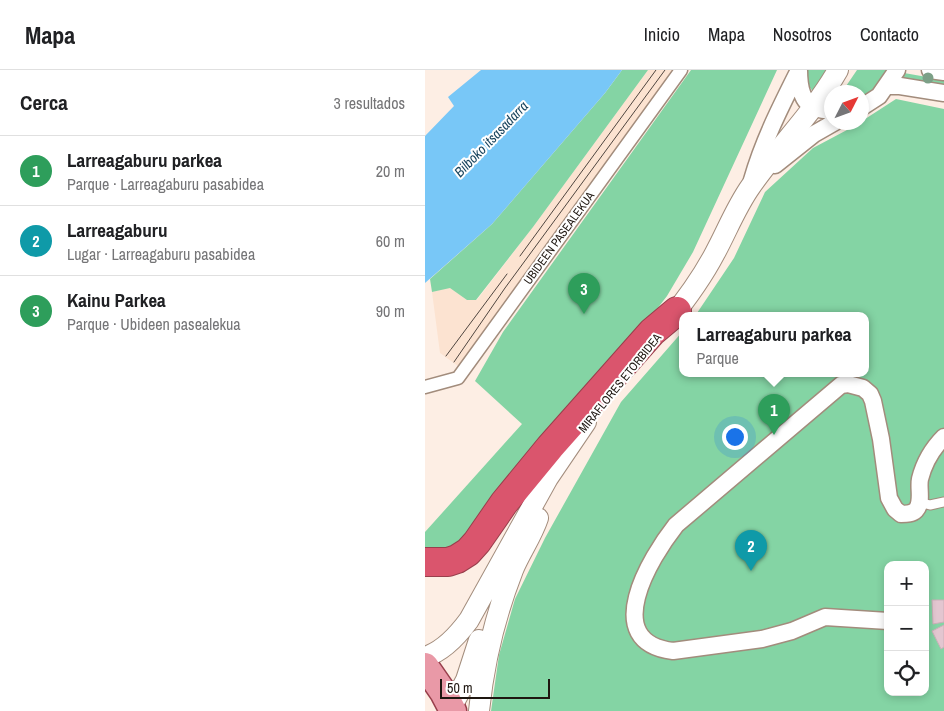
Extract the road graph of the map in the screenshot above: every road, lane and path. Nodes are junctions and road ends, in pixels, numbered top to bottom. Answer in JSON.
{"nodes":[{"id":1,"x":681,"y":70,"type":"edge"},
{"id":2,"x":799,"y":70,"type":"edge"},
{"id":3,"x":838,"y":70,"type":"edge"},
{"id":4,"x":897,"y":70,"type":"edge"},
{"id":5,"x":930,"y":70,"type":"edge"},
{"id":6,"x":944,"y":72,"type":"edge"},
{"id":7,"x":887,"y":86,"type":"junction"},
{"id":8,"x":944,"y":93,"type":"edge"},
{"id":9,"x":869,"y":102,"type":"edge"},
{"id":10,"x":823,"y":109,"type":"edge"},
{"id":11,"x":824,"y":128,"type":"edge"},
{"id":12,"x":750,"y":186,"type":"junction"},
{"id":13,"x":677,"y":311,"type":"junction"},
{"id":14,"x":425,"y":387,"type":"edge"},
{"id":15,"x":944,"y":437,"type":"edge"},
{"id":16,"x":553,"y":470,"type":"junction"},
{"id":17,"x":919,"y":502,"type":"junction"},
{"id":18,"x":944,"y":502,"type":"edge"},
{"id":19,"x":425,"y":562,"type":"edge"},
{"id":20,"x":491,"y":580,"type":"junction"},
{"id":21,"x":884,"y":622,"type":"edge"},
{"id":22,"x":425,"y":657,"type":"edge"},
{"id":23,"x":425,"y":666,"type":"edge"},
{"id":24,"x":451,"y":710,"type":"edge"},
{"id":25,"x":479,"y":711,"type":"edge"}],
"edges":[{"from":1,"to":14,"type":"street","name":"UBIDEEN PASEALEKUA"},
{"from":2,"to":10,"type":"street","name":"MIRAFLORES ETORBIDEA"},
{"from":2,"to":12,"type":"street","name":"MIRAFLORES ETORBIDEA"},
{"from":3,"to":10,"type":"street","name":"MIRAFLORES ETORBIDEA"},
{"from":4,"to":7,"type":"street"},
{"from":5,"to":6,"type":"street"},
{"from":7,"to":8,"type":"street"},
{"from":7,"to":9,"type":"street"},
{"from":10,"to":12,"type":"street","name":"MIRAFLORES ETORBIDEA"},
{"from":11,"to":12,"type":"street","name":"MIRAFLORES ETORBIDEA"},
{"from":12,"to":13,"type":"street","name":"MIRAFLORES ETORBIDEA"},
{"from":13,"to":16,"type":"street","name":"MIRAFLORES ETORBIDEA"},
{"from":13,"to":19,"type":"highway"},
{"from":15,"to":17,"type":"street"},
{"from":16,"to":20,"type":"street","name":"MIRAFLORES ETORBIDEA"},
{"from":16,"to":25,"type":"street"},
{"from":17,"to":18,"type":"lane"},
{"from":17,"to":21,"type":"street"},
{"from":20,"to":22,"type":"street","name":"MIRAFLORES ETORBIDEA"},
{"from":20,"to":24,"type":"street","name":"MIRAFLORES ETORBIDEA"},
{"from":23,"to":24,"type":"main road"}]}
